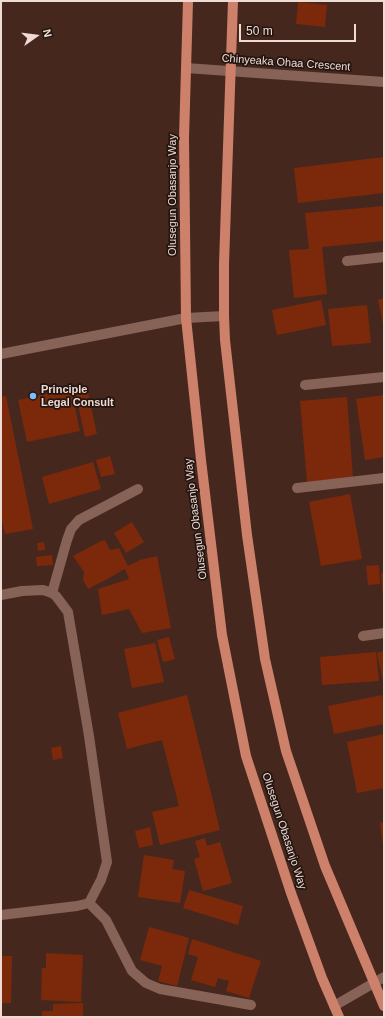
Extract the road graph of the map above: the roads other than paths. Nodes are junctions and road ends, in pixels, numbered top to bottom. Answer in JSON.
{"nodes":[{"id":1,"x":188,"y":1,"type":"edge"},
{"id":2,"x":233,"y":1,"type":"edge"},
{"id":3,"x":186,"y":68,"type":"junction"},
{"id":4,"x":231,"y":71,"type":"junction"},
{"id":5,"x":384,"y":82,"type":"edge"},
{"id":6,"x":384,"y":257,"type":"edge"},
{"id":7,"x":348,"y":261,"type":"dead end"},
{"id":8,"x":224,"y":316,"type":"junction"},
{"id":9,"x":186,"y":318,"type":"junction"},
{"id":10,"x":1,"y":354,"type":"edge"},
{"id":11,"x":384,"y":377,"type":"edge"},
{"id":12,"x":305,"y":385,"type":"dead end"},
{"id":13,"x":384,"y":478,"type":"edge"},
{"id":14,"x":297,"y":488,"type":"dead end"},
{"id":15,"x":138,"y":489,"type":"dead end"},
{"id":16,"x":52,"y":593,"type":"junction"},
{"id":17,"x":1,"y":595,"type":"edge"},
{"id":18,"x":384,"y":633,"type":"edge"},
{"id":19,"x":363,"y":636,"type":"dead end"},
{"id":20,"x":88,"y":903,"type":"junction"},
{"id":21,"x":1,"y":916,"type":"edge"},
{"id":22,"x":384,"y":977,"type":"edge"},
{"id":23,"x":374,"y":983,"type":"junction"},
{"id":24,"x":251,"y":1005,"type":"dead end"},
{"id":25,"x":334,"y":1006,"type":"junction"},
{"id":26,"x":384,"y":1006,"type":"edge"},
{"id":27,"x":339,"y":1017,"type":"edge"}],
"edges":[{"from":1,"to":3,"type":"main road","name":"Olusegun Obasanjo Way"},
{"from":2,"to":4,"type":"main road"},
{"from":3,"to":4,"type":"street","name":"Chinyeaka Ohaa Crescent"},
{"from":3,"to":9,"type":"main road","name":"Olusegun Obasanjo Way"},
{"from":4,"to":5,"type":"street","name":"Chinyeaka Ohaa Crescent"},
{"from":4,"to":8,"type":"main road"},
{"from":6,"to":7,"type":"street"},
{"from":8,"to":9,"type":"street"},
{"from":8,"to":23,"type":"main road"},
{"from":9,"to":10,"type":"street"},
{"from":9,"to":25,"type":"main road","name":"Olusegun Obasanjo Way"},
{"from":11,"to":12,"type":"street"},
{"from":13,"to":14,"type":"street"},
{"from":15,"to":16,"type":"street"},
{"from":16,"to":17,"type":"street"},
{"from":16,"to":20,"type":"street"},
{"from":18,"to":19,"type":"street"},
{"from":20,"to":21,"type":"street"},
{"from":20,"to":24,"type":"street"},
{"from":22,"to":23,"type":"street"},
{"from":23,"to":25,"type":"street"},
{"from":23,"to":26,"type":"main road"},
{"from":25,"to":27,"type":"main road","name":"Olusegun Obasanjo Way"}]}
